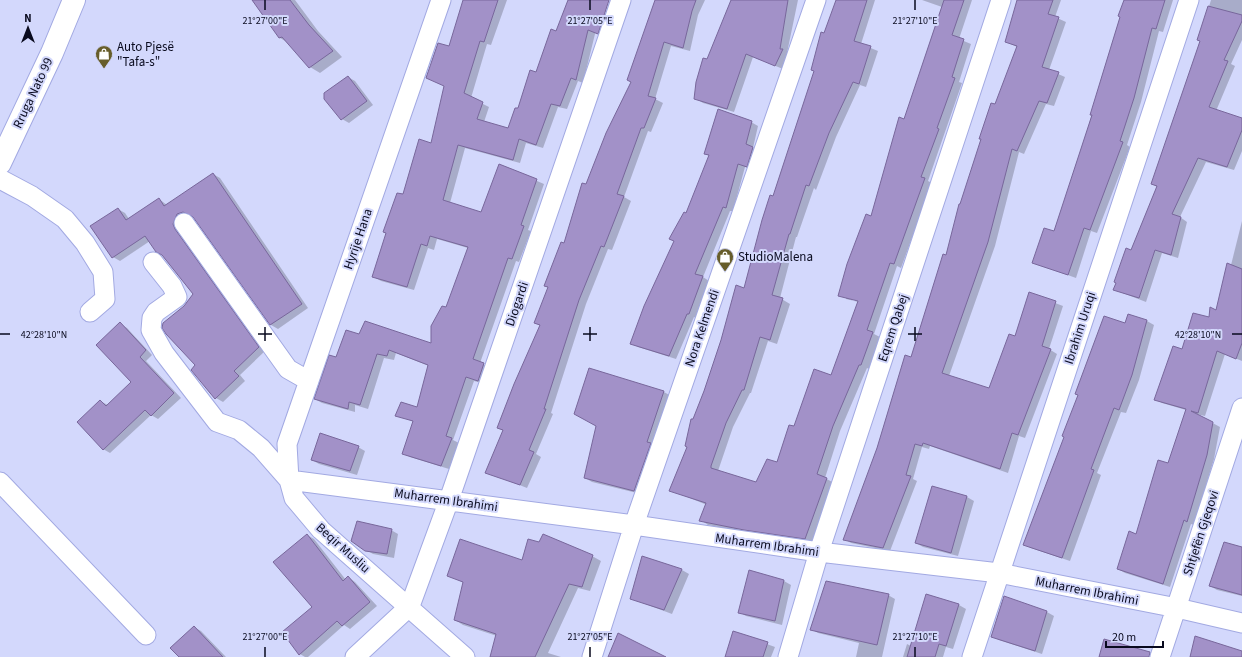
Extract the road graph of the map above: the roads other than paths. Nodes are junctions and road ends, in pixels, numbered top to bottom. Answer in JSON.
{"nodes":[{"id":1,"x":74,"y":0,"type":"edge"},
{"id":2,"x":440,"y":0,"type":"edge"},
{"id":3,"x":621,"y":0,"type":"edge"},
{"id":4,"x":816,"y":0,"type":"edge"},
{"id":5,"x":1001,"y":0,"type":"edge"},
{"id":6,"x":1189,"y":0,"type":"edge"},
{"id":7,"x":0,"y":163,"type":"edge"},
{"id":8,"x":0,"y":179,"type":"edge"},
{"id":9,"x":184,"y":223,"type":"dead end"},
{"id":10,"x":153,"y":262,"type":"dead end"},
{"id":11,"x":90,"y":312,"type":"dead end"},
{"id":12,"x":309,"y":381,"type":"junction"},
{"id":13,"x":1242,"y":408,"type":"edge"},
{"id":14,"x":289,"y":480,"type":"junction"},
{"id":15,"x":0,"y":482,"type":"edge"},
{"id":16,"x":449,"y":500,"type":"junction"},
{"id":17,"x":634,"y":525,"type":"junction"},
{"id":18,"x":819,"y":552,"type":"junction"},
{"id":19,"x":999,"y":573,"type":"junction"},
{"id":20,"x":410,"y":606,"type":"junction"},
{"id":21,"x":1177,"y":608,"type":"junction"},
{"id":22,"x":1242,"y":623,"type":"edge"},
{"id":23,"x":146,"y":635,"type":"dead end"},
{"id":24,"x":355,"y":657,"type":"edge"},
{"id":25,"x":465,"y":657,"type":"edge"},
{"id":26,"x":592,"y":657,"type":"edge"},
{"id":27,"x":788,"y":657,"type":"edge"},
{"id":28,"x":972,"y":657,"type":"edge"},
{"id":29,"x":1160,"y":657,"type":"edge"}],
"edges":[{"from":1,"to":7,"type":"street","name":"Rruga Nato 99"},
{"from":2,"to":12,"type":"street","name":"Hyrije Hana"},
{"from":3,"to":16,"type":"street","name":"Diogardi"},
{"from":4,"to":17,"type":"street","name":"Nora Kelmendi"},
{"from":5,"to":18,"type":"street","name":"Eqrem Qabej"},
{"from":6,"to":19,"type":"street","name":"Ibrahim Uruqi"},
{"from":8,"to":11,"type":"street"},
{"from":9,"to":12,"type":"street"},
{"from":10,"to":14,"type":"street"},
{"from":12,"to":14,"type":"street","name":"Hyrije Hana"},
{"from":13,"to":21,"type":"street","name":"Shtjefën Gjeqovi"},
{"from":14,"to":16,"type":"street","name":"Muharrem Ibrahimi"},
{"from":14,"to":20,"type":"street","name":"Beqir Musliu"},
{"from":15,"to":23,"type":"street"},
{"from":16,"to":17,"type":"street","name":"Muharrem Ibrahimi"},
{"from":16,"to":20,"type":"street","name":"Diogardi"},
{"from":17,"to":18,"type":"street","name":"Muharrem Ibrahimi"},
{"from":17,"to":26,"type":"street","name":"Nora Kelmendi"},
{"from":18,"to":19,"type":"street","name":"Muharrem Ibrahimi"},
{"from":18,"to":27,"type":"street","name":"Eqrem Qabej"},
{"from":19,"to":21,"type":"street","name":"Muharrem Ibrahimi"},
{"from":19,"to":28,"type":"street","name":"Ibrahim Uruqi"},
{"from":20,"to":24,"type":"street"},
{"from":20,"to":25,"type":"street","name":"Beqir Musliu"},
{"from":21,"to":22,"type":"street","name":"Muharrem Ibrahimi"},
{"from":21,"to":29,"type":"street","name":"Shtjefën Gjeqovi"}]}
